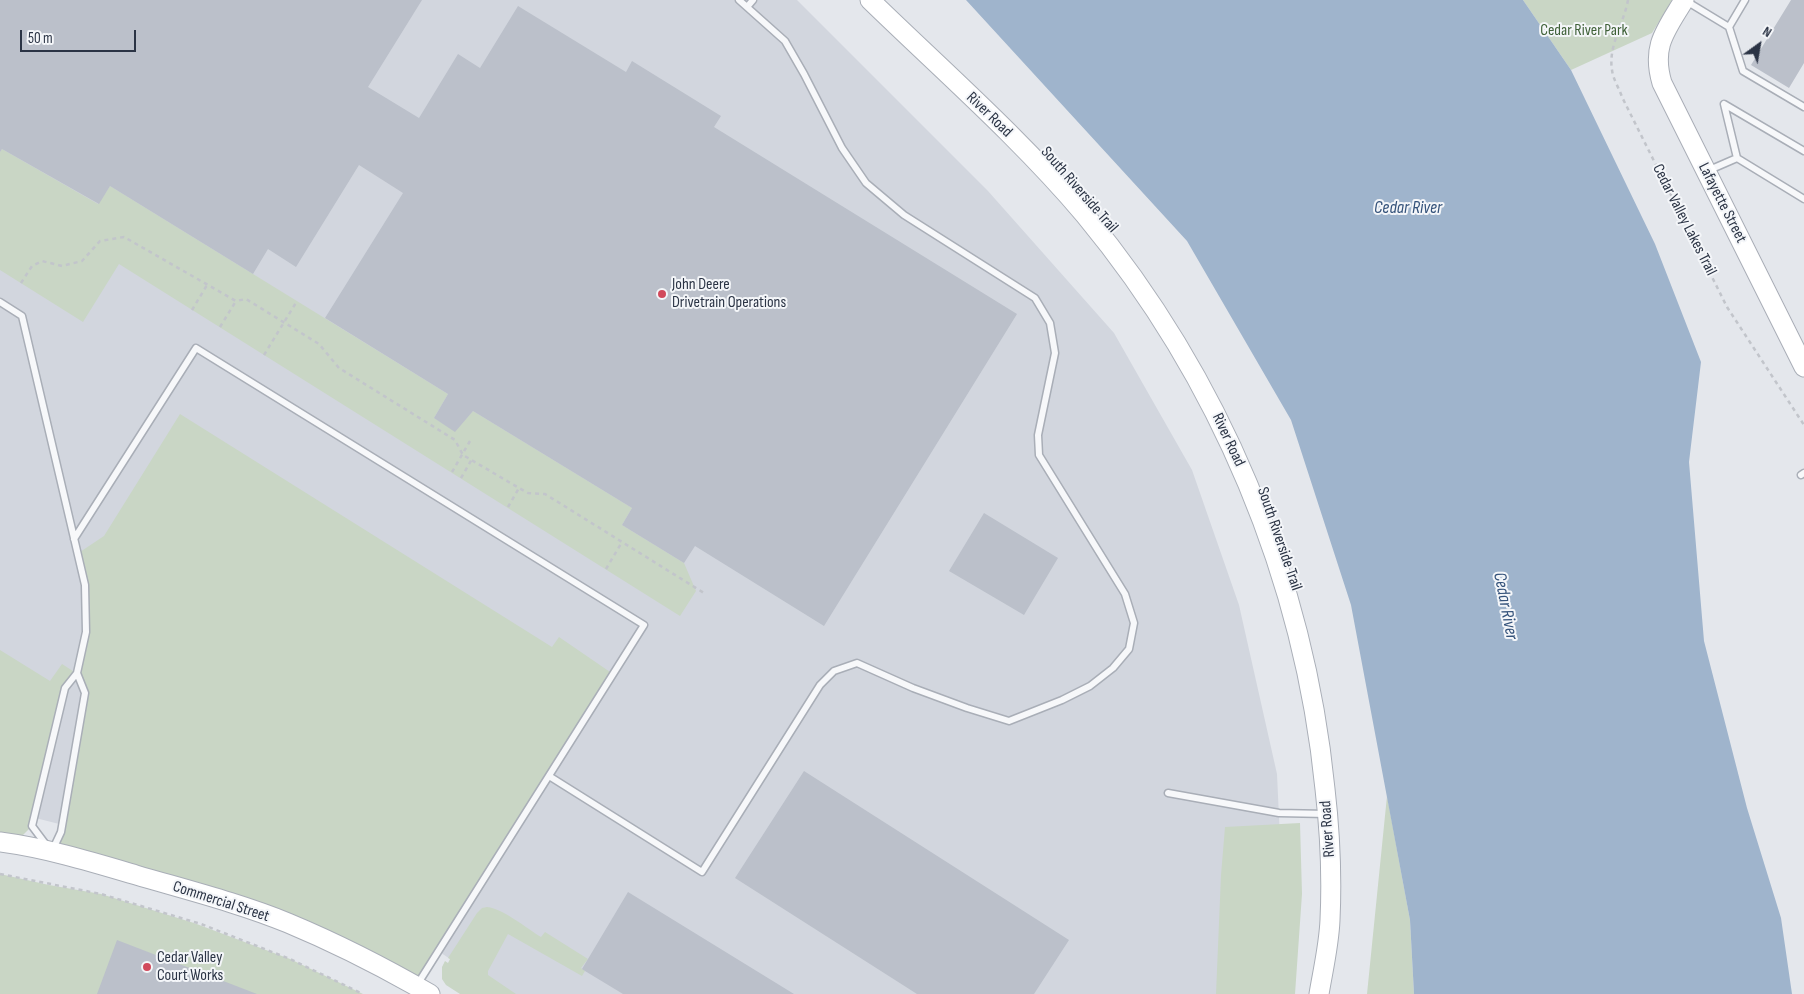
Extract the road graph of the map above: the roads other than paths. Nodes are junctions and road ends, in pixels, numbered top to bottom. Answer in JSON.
{"nodes":[{"id":1,"x":739,"y":0,"type":"edge"},
{"id":2,"x":753,"y":0,"type":"edge"},
{"id":3,"x":870,"y":0,"type":"edge"},
{"id":4,"x":1685,"y":0,"type":"edge"},
{"id":5,"x":1745,"y":0,"type":"edge"},
{"id":6,"x":746,"y":7,"type":"junction"},
{"id":7,"x":1729,"y":27,"type":"junction"},
{"id":8,"x":1804,"y":107,"type":"edge"},
{"id":9,"x":1804,"y":151,"type":"edge"},
{"id":10,"x":1737,"y":158,"type":"junction"},
{"id":11,"x":1706,"y":172,"type":"junction"},
{"id":12,"x":1804,"y":199,"type":"edge"},
{"id":13,"x":0,"y":302,"type":"edge"},
{"id":14,"x":1804,"y":367,"type":"edge"},
{"id":15,"x":74,"y":539,"type":"junction"},
{"id":16,"x":77,"y":673,"type":"junction"},
{"id":17,"x":549,"y":776,"type":"junction"},
{"id":18,"x":1168,"y":793,"type":"dead end"},
{"id":19,"x":1328,"y":814,"type":"junction"},
{"id":20,"x":0,"y":842,"type":"edge"},
{"id":21,"x":51,"y":853,"type":"junction"},
{"id":22,"x":423,"y":990,"type":"edge"},
{"id":23,"x":1319,"y":994,"type":"edge"}],
"edges":[{"from":1,"to":6,"type":"lane"},
{"from":2,"to":6,"type":"lane"},
{"from":3,"to":19,"type":"main road","name":"River Road"},
{"from":4,"to":7,"type":"lane"},
{"from":4,"to":11,"type":"main road","name":"Lafayette Street"},
{"from":5,"to":7,"type":"lane"},
{"from":6,"to":17,"type":"lane"},
{"from":7,"to":8,"type":"lane"},
{"from":9,"to":10,"type":"lane"},
{"from":10,"to":11,"type":"lane"},
{"from":10,"to":12,"type":"lane"},
{"from":11,"to":14,"type":"main road","name":"Lafayette Street"},
{"from":13,"to":15,"type":"lane"},
{"from":15,"to":16,"type":"lane"},
{"from":15,"to":17,"type":"lane"},
{"from":16,"to":21,"type":"lane"},
{"from":16,"to":21,"type":"lane"},
{"from":17,"to":22,"type":"lane"},
{"from":18,"to":19,"type":"lane"},
{"from":19,"to":23,"type":"main road","name":"River Road"},
{"from":20,"to":21,"type":"main road","name":"Commercial Street"},
{"from":21,"to":22,"type":"main road","name":"Commercial Street"}]}
